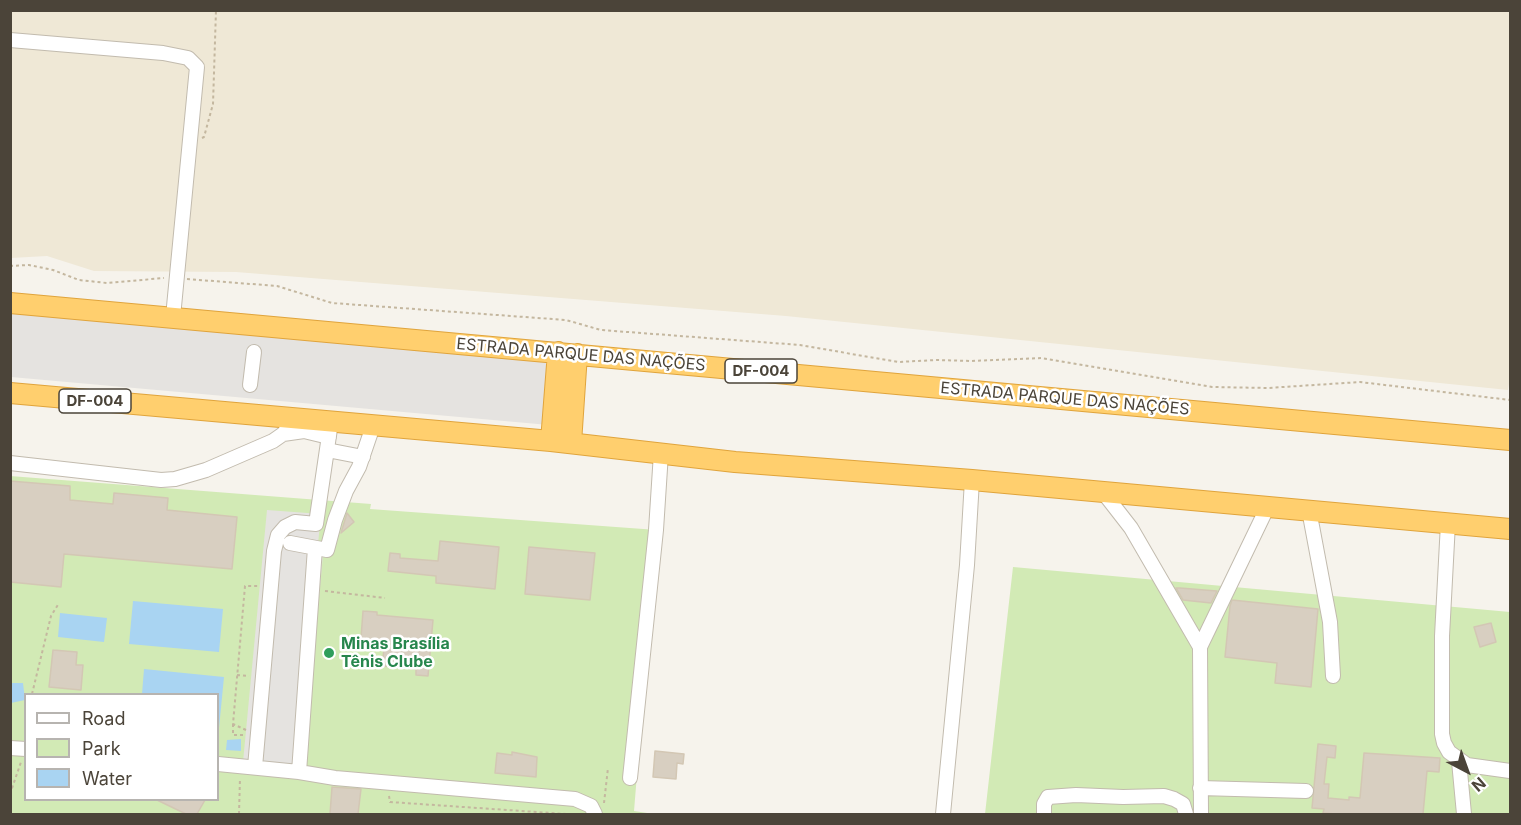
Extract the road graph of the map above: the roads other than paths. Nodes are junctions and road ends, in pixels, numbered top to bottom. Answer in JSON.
{"nodes":[{"id":1,"x":10,"y":40,"type":"edge"},
{"id":2,"x":10,"y":303,"type":"edge"},
{"id":3,"x":173,"y":317,"type":"junction"},
{"id":4,"x":254,"y":352,"type":"dead end"},
{"id":5,"x":568,"y":353,"type":"junction"},
{"id":6,"x":250,"y":386,"type":"dead end"},
{"id":7,"x":10,"y":393,"type":"edge"},
{"id":8,"x":289,"y":426,"type":"junction"},
{"id":9,"x":373,"y":426,"type":"junction"},
{"id":10,"x":329,"y":436,"type":"junction"},
{"id":11,"x":1510,"y":440,"type":"edge"},
{"id":12,"x":550,"y":441,"type":"junction"},
{"id":13,"x":571,"y":443,"type":"junction"},
{"id":14,"x":661,"y":453,"type":"junction"},
{"id":15,"x":363,"y":457,"type":"junction"},
{"id":16,"x":10,"y":464,"type":"edge"},
{"id":17,"x":972,"y":480,"type":"junction"},
{"id":18,"x":1103,"y":492,"type":"junction"},
{"id":19,"x":1269,"y":506,"type":"junction"},
{"id":20,"x":1309,"y":510,"type":"junction"},
{"id":21,"x":1448,"y":523,"type":"junction"},
{"id":22,"x":1510,"y":529,"type":"edge"},
{"id":23,"x":290,"y":543,"type":"dead end"},
{"id":24,"x":315,"y":548,"type":"junction"},
{"id":25,"x":1200,"y":647,"type":"junction"},
{"id":26,"x":1333,"y":676,"type":"dead end"},
{"id":27,"x":10,"y":748,"type":"edge"},
{"id":28,"x":24,"y":753,"type":"edge"},
{"id":29,"x":1459,"y":761,"type":"junction"},
{"id":30,"x":219,"y":764,"type":"edge"},
{"id":31,"x":250,"y":767,"type":"junction"},
{"id":32,"x":1510,"y":771,"type":"edge"},
{"id":33,"x":299,"y":772,"type":"junction"},
{"id":34,"x":630,"y":778,"type":"dead end"},
{"id":35,"x":1200,"y":788,"type":"junction"},
{"id":36,"x":1306,"y":791,"type":"dead end"},
{"id":37,"x":595,"y":814,"type":"edge"},
{"id":38,"x":943,"y":814,"type":"edge"},
{"id":39,"x":1044,"y":814,"type":"edge"},
{"id":40,"x":1186,"y":814,"type":"edge"},
{"id":41,"x":1201,"y":814,"type":"edge"},
{"id":42,"x":1464,"y":814,"type":"edge"}],
"edges":[{"from":1,"to":3,"type":"street"},
{"from":2,"to":3,"type":"highway","name":"ESTRADA PARQUE DAS NAÇÕES","number":"DF-004"},
{"from":3,"to":5,"type":"highway","name":"ESTRADA PARQUE DAS NAÇÕES","number":"DF-004"},
{"from":4,"to":6,"type":"street"},
{"from":5,"to":11,"type":"highway","name":"ESTRADA PARQUE DAS NAÇÕES","number":"DF-004"},
{"from":5,"to":12,"type":"highway"},
{"from":5,"to":13,"type":"highway"},
{"from":7,"to":8,"type":"highway","number":"DF-004"},
{"from":8,"to":10,"type":"highway","number":"DF-004"},
{"from":8,"to":16,"type":"street"},
{"from":9,"to":10,"type":"highway","number":"DF-004"},
{"from":9,"to":12,"type":"highway","number":"DF-004"},
{"from":9,"to":15,"type":"street"},
{"from":10,"to":15,"type":"street"},
{"from":10,"to":31,"type":"street"},
{"from":12,"to":13,"type":"highway","number":"DF-004"},
{"from":13,"to":14,"type":"highway","number":"DF-004"},
{"from":14,"to":17,"type":"highway","number":"DF-004"},
{"from":14,"to":34,"type":"street"},
{"from":15,"to":24,"type":"street"},
{"from":17,"to":18,"type":"highway","number":"DF-004"},
{"from":17,"to":38,"type":"street"},
{"from":18,"to":19,"type":"highway","number":"DF-004"},
{"from":18,"to":25,"type":"street"},
{"from":19,"to":20,"type":"highway","number":"DF-004"},
{"from":19,"to":25,"type":"street"},
{"from":20,"to":21,"type":"highway","number":"DF-004"},
{"from":20,"to":26,"type":"street"},
{"from":21,"to":22,"type":"highway","number":"DF-004"},
{"from":21,"to":29,"type":"street"},
{"from":23,"to":24,"type":"street"},
{"from":24,"to":33,"type":"street"},
{"from":25,"to":35,"type":"street"},
{"from":27,"to":28,"type":"street"},
{"from":29,"to":32,"type":"street"},
{"from":29,"to":42,"type":"street"},
{"from":30,"to":31,"type":"street"},
{"from":31,"to":33,"type":"street"},
{"from":33,"to":37,"type":"street"},
{"from":35,"to":36,"type":"street"},
{"from":35,"to":41,"type":"street"},
{"from":39,"to":40,"type":"street"}]}
